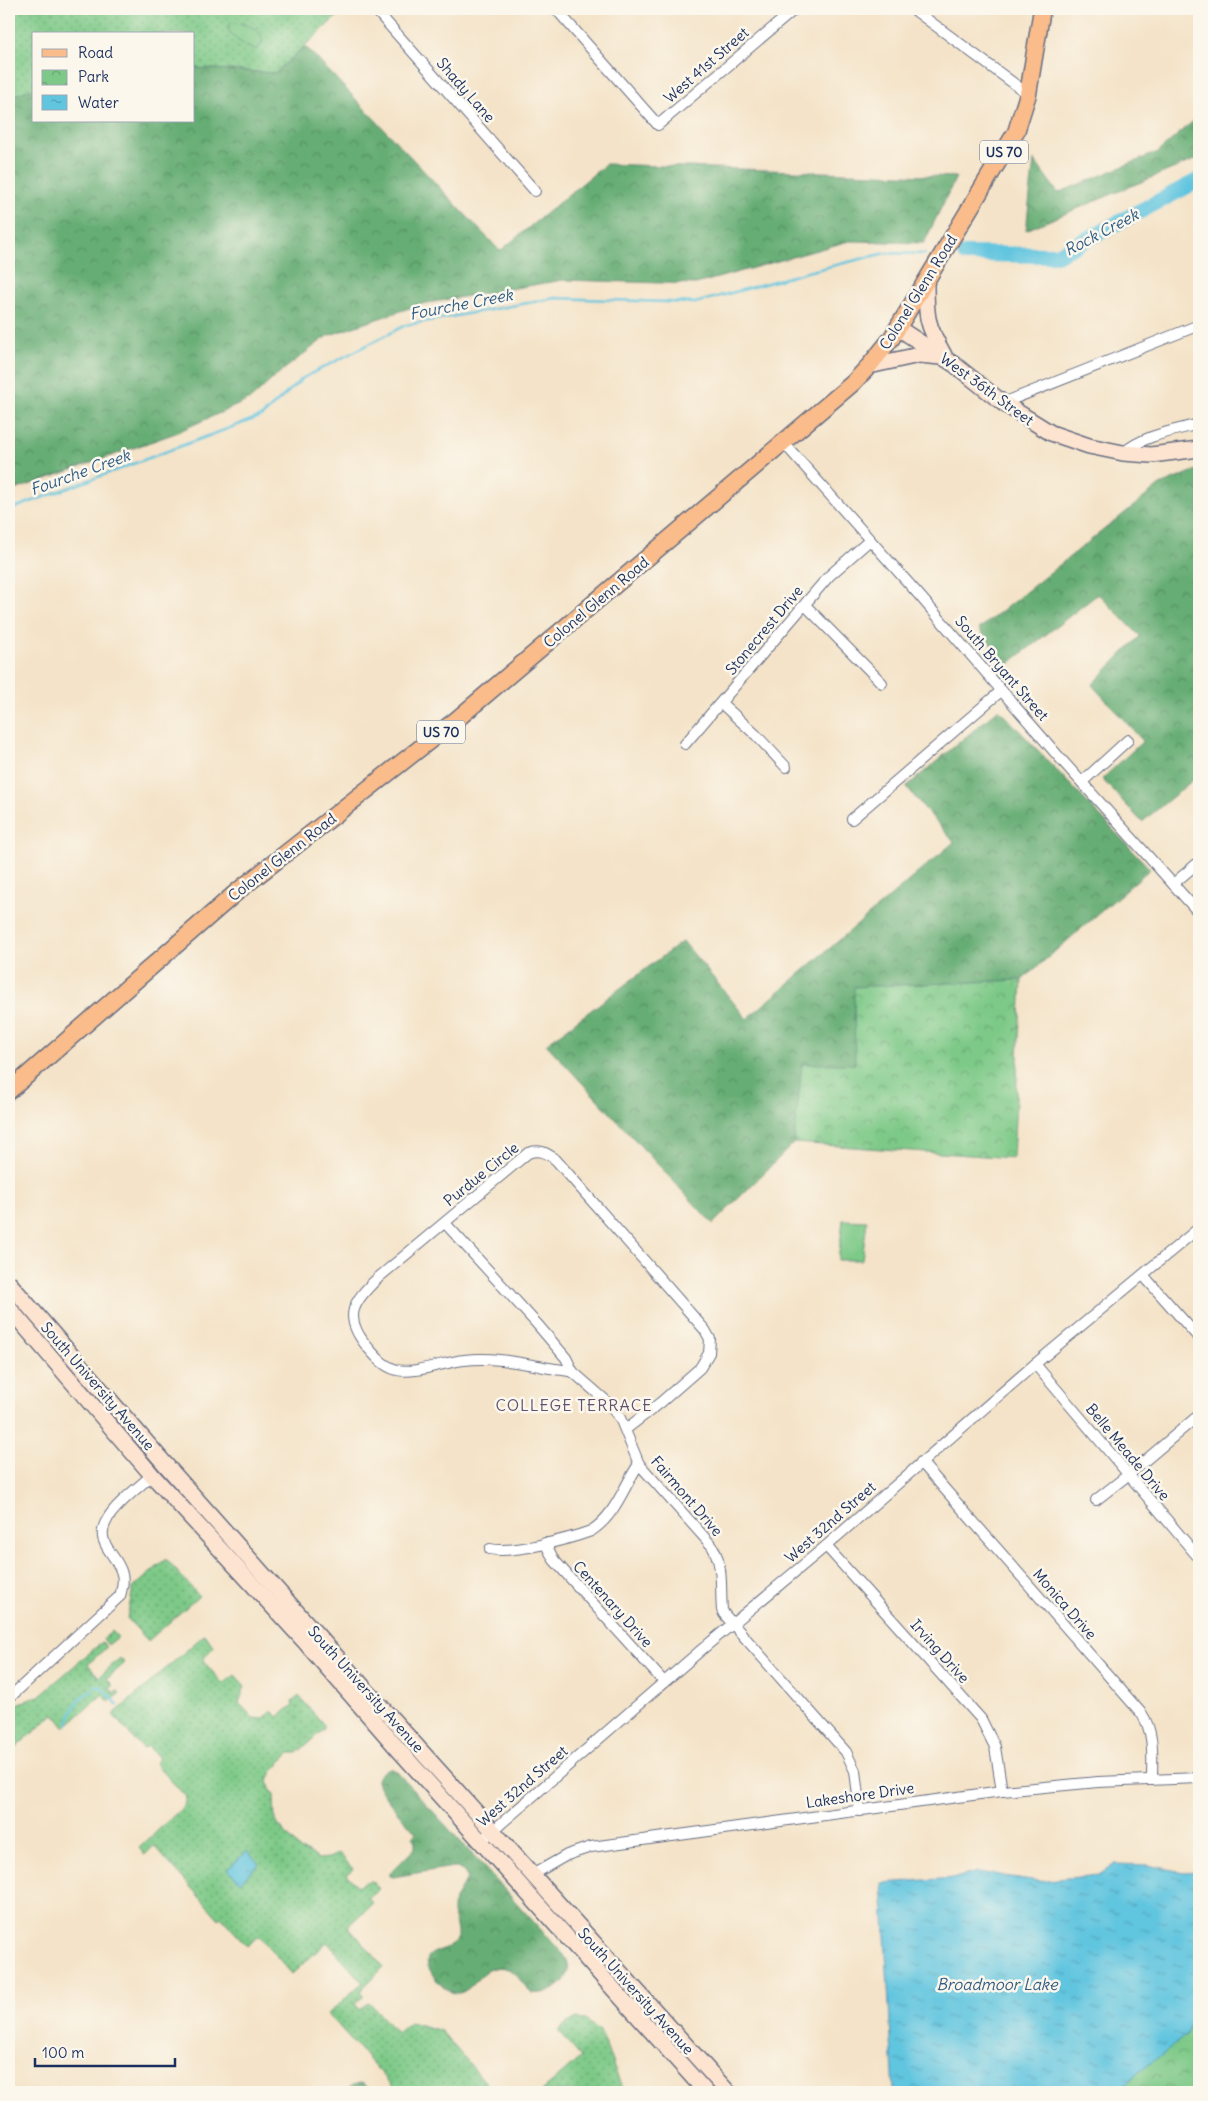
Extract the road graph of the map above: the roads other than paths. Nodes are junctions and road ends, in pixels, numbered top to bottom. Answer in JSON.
{"nodes":[{"id":1,"x":375,"y":9,"type":"edge"},
{"id":2,"x":556,"y":9,"type":"edge"},
{"id":3,"x":795,"y":9,"type":"edge"},
{"id":4,"x":913,"y":9,"type":"edge"},
{"id":5,"x":1042,"y":9,"type":"edge"},
{"id":6,"x":1028,"y":94,"type":"junction"},
{"id":7,"x":535,"y":190,"type":"dead end"},
{"id":8,"x":926,"y":281,"type":"junction"},
{"id":9,"x":1199,"y":325,"type":"edge"},
{"id":10,"x":898,"y":328,"type":"junction"},
{"id":11,"x":946,"y":359,"type":"junction"},
{"id":12,"x":869,"y":366,"type":"junction"},
{"id":13,"x":1003,"y":404,"type":"junction"},
{"id":14,"x":1199,"y":424,"type":"edge"},
{"id":15,"x":783,"y":442,"type":"junction"},
{"id":16,"x":1199,"y":449,"type":"edge"},
{"id":17,"x":1123,"y":453,"type":"junction"},
{"id":18,"x":870,"y":540,"type":"junction"},
{"id":19,"x":805,"y":605,"type":"junction"},
{"id":20,"x":882,"y":683,"type":"dead end"},
{"id":21,"x":1001,"y":691,"type":"junction"},
{"id":22,"x":721,"y":704,"type":"junction"},
{"id":23,"x":1128,"y":740,"type":"dead end"},
{"id":24,"x":685,"y":744,"type":"dead end"},
{"id":25,"x":786,"y":767,"type":"dead end"},
{"id":26,"x":1082,"y":782,"type":"junction"},
{"id":27,"x":852,"y":819,"type":"dead end"},
{"id":28,"x":1199,"y":862,"type":"edge"},
{"id":29,"x":1173,"y":884,"type":"junction"},
{"id":30,"x":1199,"y":913,"type":"edge"},
{"id":31,"x":9,"y":1091,"type":"edge"},
{"id":32,"x":445,"y":1223,"type":"junction"},
{"id":33,"x":1199,"y":1228,"type":"edge"},
{"id":34,"x":1143,"y":1275,"type":"junction"},
{"id":35,"x":9,"y":1283,"type":"edge"},
{"id":36,"x":9,"y":1308,"type":"edge"},
{"id":37,"x":1199,"y":1338,"type":"edge"},
{"id":38,"x":1035,"y":1364,"type":"junction"},
{"id":39,"x":573,"y":1372,"type":"junction"},
{"id":40,"x":1199,"y":1415,"type":"edge"},
{"id":41,"x":626,"y":1429,"type":"junction"},
{"id":42,"x":921,"y":1462,"type":"junction"},
{"id":43,"x":639,"y":1464,"type":"junction"},
{"id":44,"x":152,"y":1475,"type":"junction"},
{"id":45,"x":1128,"y":1475,"type":"junction"},
{"id":46,"x":1096,"y":1500,"type":"dead end"},
{"id":47,"x":545,"y":1543,"type":"junction"},
{"id":48,"x":826,"y":1546,"type":"junction"},
{"id":49,"x":490,"y":1549,"type":"dead end"},
{"id":50,"x":1199,"y":1558,"type":"edge"},
{"id":51,"x":733,"y":1625,"type":"junction"},
{"id":52,"x":664,"y":1682,"type":"junction"},
{"id":53,"x":9,"y":1698,"type":"edge"},
{"id":54,"x":1199,"y":1778,"type":"edge"},
{"id":55,"x":1152,"y":1780,"type":"junction"},
{"id":56,"x":1002,"y":1791,"type":"junction"},
{"id":57,"x":860,"y":1811,"type":"junction"},
{"id":58,"x":492,"y":1831,"type":"junction"},
{"id":59,"x":481,"y":1841,"type":"junction"},
{"id":60,"x":532,"y":1875,"type":"junction"},
{"id":61,"x":706,"y":2092,"type":"edge"},
{"id":62,"x":728,"y":2092,"type":"edge"}],
"edges":[{"from":1,"to":7,"type":"street","name":"Shady Lane"},
{"from":2,"to":3,"type":"street","name":"West 41st Street"},
{"from":4,"to":6,"type":"street"},
{"from":5,"to":6,"type":"main road","name":"Colonel Glenn Road","number":"US 70"},
{"from":6,"to":8,"type":"main road","name":"Colonel Glenn Road","number":"US 70"},
{"from":8,"to":10,"type":"main road","name":"Colonel Glenn Road","number":"US 70"},
{"from":8,"to":11,"type":"main road"},
{"from":9,"to":13,"type":"street"},
{"from":10,"to":11,"type":"main road","name":"West 36th Street"},
{"from":10,"to":12,"type":"main road","name":"Colonel Glenn Road","number":"US 70"},
{"from":11,"to":12,"type":"main road"},
{"from":11,"to":13,"type":"main road","name":"West 36th Street"},
{"from":12,"to":15,"type":"main road","name":"Colonel Glenn Road","number":"US 70"},
{"from":13,"to":17,"type":"main road","name":"West 36th Street"},
{"from":14,"to":17,"type":"street"},
{"from":15,"to":18,"type":"street","name":"South Bryant Street"},
{"from":15,"to":31,"type":"main road","name":"Colonel Glenn Road","number":"US 70"},
{"from":16,"to":17,"type":"main road","name":"West 36th Street"},
{"from":18,"to":19,"type":"street","name":"Stonecrest Drive"},
{"from":18,"to":21,"type":"street","name":"South Bryant Street"},
{"from":19,"to":20,"type":"street"},
{"from":19,"to":22,"type":"street","name":"Stonecrest Drive"},
{"from":21,"to":26,"type":"street","name":"South Bryant Street"},
{"from":21,"to":27,"type":"street"},
{"from":22,"to":24,"type":"street","name":"Stonecrest Drive"},
{"from":22,"to":25,"type":"street"},
{"from":23,"to":26,"type":"street"},
{"from":26,"to":29,"type":"street","name":"South Bryant Street"},
{"from":28,"to":29,"type":"street"},
{"from":29,"to":30,"type":"street","name":"South Bryant Street"},
{"from":32,"to":39,"type":"street","name":"Fairmont Drive"},
{"from":32,"to":39,"type":"street","name":"Purdue Circle"},
{"from":32,"to":41,"type":"street","name":"Purdue Circle"},
{"from":33,"to":34,"type":"street","name":"West 32nd Street"},
{"from":34,"to":37,"type":"street"},
{"from":34,"to":38,"type":"street","name":"West 32nd Street"},
{"from":35,"to":58,"type":"main road","name":"South University Avenue"},
{"from":36,"to":44,"type":"main road","name":"South University Avenue"},
{"from":38,"to":42,"type":"street","name":"West 32nd Street"},
{"from":38,"to":45,"type":"street","name":"Belle Meade Drive"},
{"from":39,"to":41,"type":"street","name":"Fairmont Drive"},
{"from":40,"to":45,"type":"street"},
{"from":41,"to":43,"type":"street","name":"Fairmont Drive"},
{"from":42,"to":48,"type":"street","name":"West 32nd Street"},
{"from":42,"to":55,"type":"street","name":"Monica Drive"},
{"from":43,"to":47,"type":"street"},
{"from":43,"to":51,"type":"street","name":"Fairmont Drive"},
{"from":44,"to":53,"type":"street"},
{"from":44,"to":59,"type":"main road","name":"South University Avenue"},
{"from":45,"to":46,"type":"street"},
{"from":45,"to":50,"type":"street","name":"Belle Meade Drive"},
{"from":47,"to":49,"type":"street"},
{"from":47,"to":52,"type":"street","name":"Centenary Drive"},
{"from":48,"to":51,"type":"street","name":"West 32nd Street"},
{"from":48,"to":56,"type":"street","name":"Irving Drive"},
{"from":51,"to":52,"type":"street","name":"West 32nd Street"},
{"from":51,"to":57,"type":"street","name":"Fairmont Drive"},
{"from":52,"to":58,"type":"street","name":"West 32nd Street"},
{"from":54,"to":55,"type":"street","name":"Lakeshore Drive"},
{"from":55,"to":56,"type":"street","name":"Lakeshore Drive"},
{"from":56,"to":57,"type":"street","name":"Lakeshore Drive"},
{"from":57,"to":60,"type":"street","name":"Lakeshore Drive"},
{"from":58,"to":59,"type":"street","name":"West 32nd Street"},
{"from":58,"to":60,"type":"main road","name":"South University Avenue"},
{"from":59,"to":61,"type":"main road","name":"South University Avenue"},
{"from":60,"to":62,"type":"main road","name":"South University Avenue"}]}
